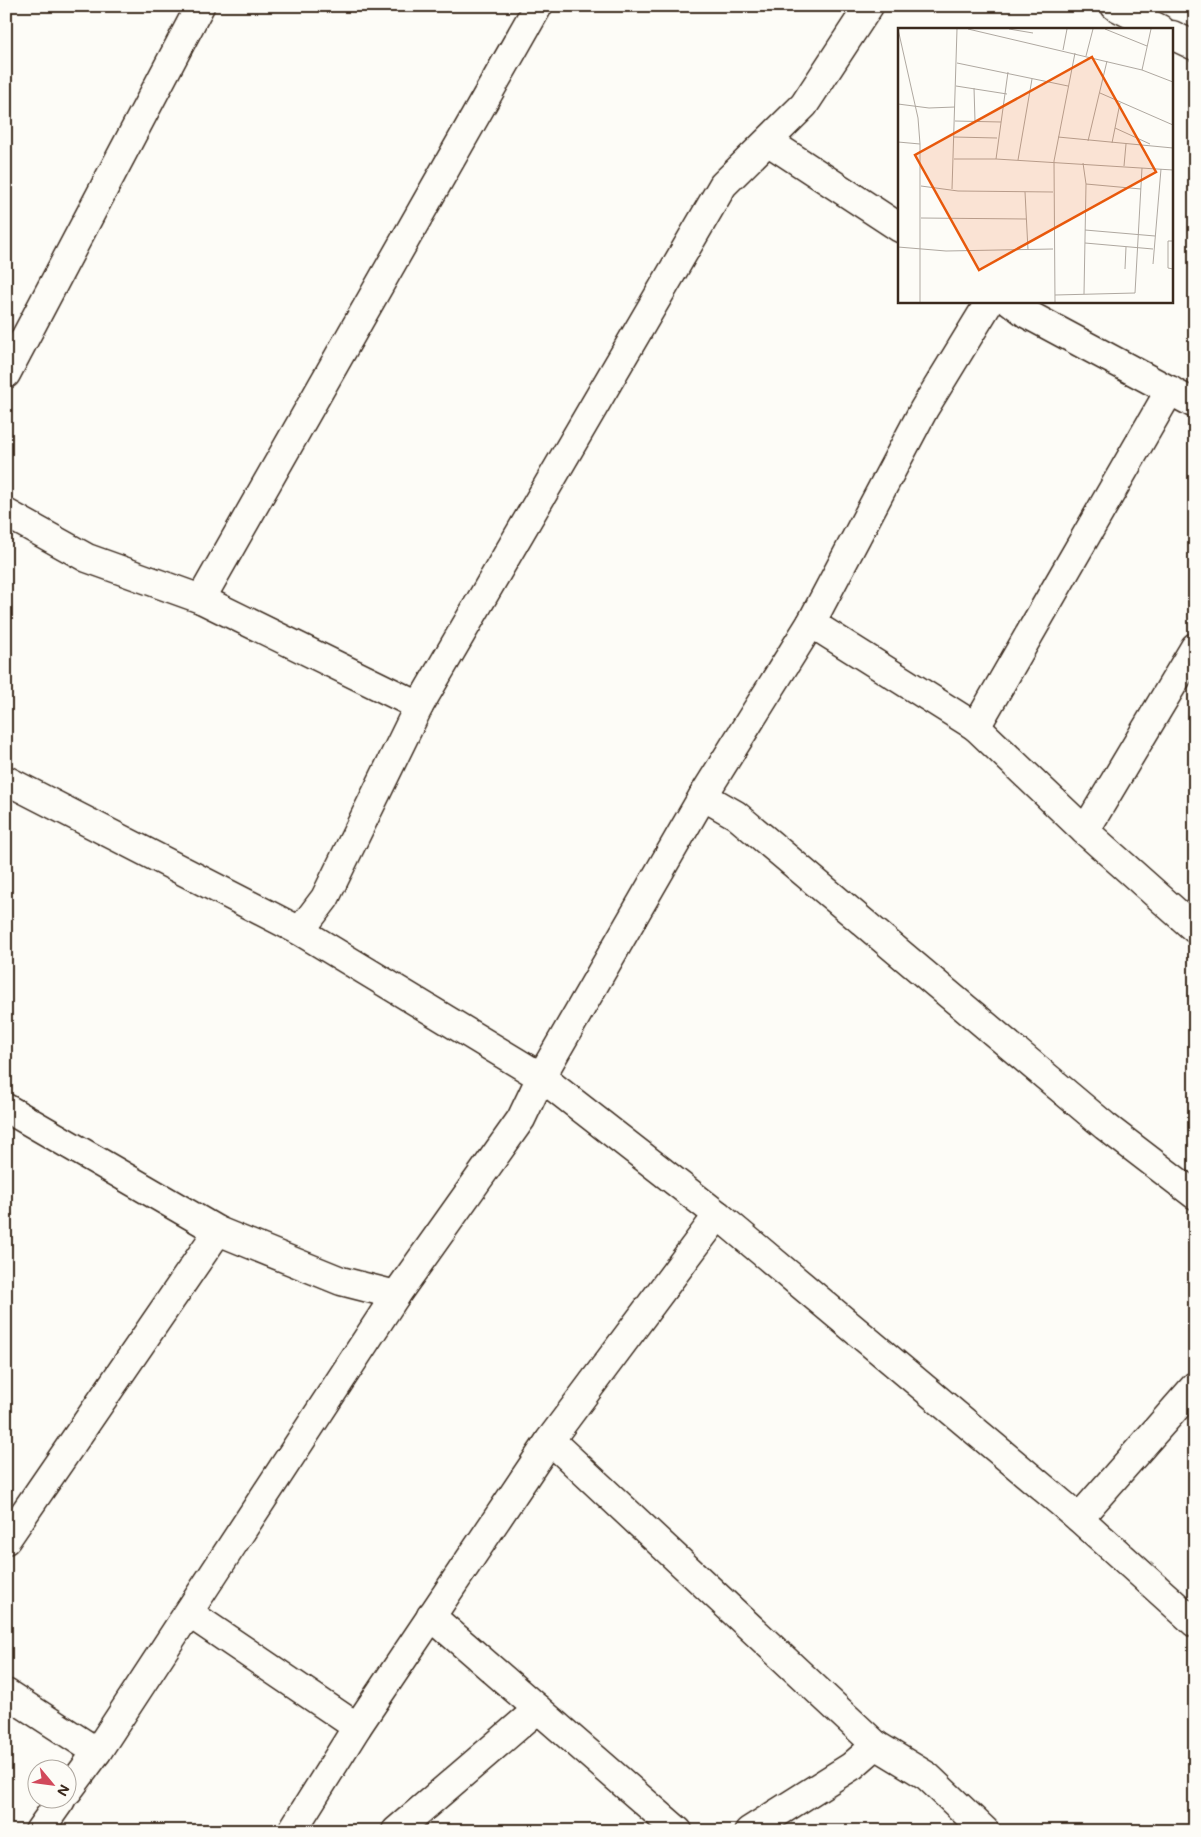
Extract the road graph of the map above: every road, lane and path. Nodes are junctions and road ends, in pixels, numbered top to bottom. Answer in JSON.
{"nodes":[{"id":1,"x":200,"y":6,"type":"edge"},
{"id":2,"x":538,"y":6,"type":"edge"},
{"id":3,"x":869,"y":6,"type":"edge"},
{"id":4,"x":1115,"y":6,"type":"edge"},
{"id":5,"x":1158,"y":28,"type":"edge"},
{"id":6,"x":1174,"y":36,"type":"edge"},
{"id":7,"x":1195,"y":46,"type":"edge"},
{"id":8,"x":769,"y":142,"type":"junction"},
{"id":9,"x":898,"y":227,"type":"edge"},
{"id":10,"x":989,"y":302,"type":"edge"},
{"id":11,"x":1011,"y":302,"type":"edge"},
{"id":12,"x":6,"y":374,"type":"edge"},
{"id":13,"x":1170,"y":390,"type":"junction"},
{"id":14,"x":1195,"y":404,"type":"edge"},
{"id":15,"x":6,"y":513,"type":"edge"},
{"id":16,"x":201,"y":600,"type":"junction"},
{"id":17,"x":811,"y":623,"type":"junction"},
{"id":18,"x":1195,"y":647,"type":"edge"},
{"id":19,"x":419,"y":706,"type":"junction"},
{"id":20,"x":976,"y":727,"type":"junction"},
{"id":21,"x":6,"y":780,"type":"edge"},
{"id":22,"x":703,"y":796,"type":"junction"},
{"id":23,"x":1085,"y":831,"type":"junction"},
{"id":24,"x":1195,"y":929,"type":"edge"},
{"id":25,"x":300,"y":931,"type":"junction"},
{"id":26,"x":541,"y":1077,"type":"junction"},
{"id":27,"x":6,"y":1108,"type":"edge"},
{"id":28,"x":1195,"y":1195,"type":"edge"},
{"id":29,"x":718,"y":1216,"type":"junction"},
{"id":30,"x":218,"y":1231,"type":"junction"},
{"id":31,"x":396,"y":1295,"type":"junction"},
{"id":32,"x":1195,"y":1386,"type":"edge"},
{"id":33,"x":550,"y":1440,"type":"junction"},
{"id":34,"x":1079,"y":1518,"type":"junction"},
{"id":35,"x":6,"y":1540,"type":"edge"},
{"id":36,"x":189,"y":1613,"type":"junction"},
{"id":37,"x":431,"y":1616,"type":"junction"},
{"id":38,"x":1195,"y":1624,"type":"edge"},
{"id":39,"x":6,"y":1693,"type":"edge"},
{"id":40,"x":538,"y":1709,"type":"junction"},
{"id":41,"x":356,"y":1727,"type":"junction"},
{"id":42,"x":876,"y":1745,"type":"junction"},
{"id":43,"x":97,"y":1752,"type":"junction"},
{"id":44,"x":78,"y":1778,"type":"edge"},
{"id":45,"x":54,"y":1810,"type":"edge"},
{"id":46,"x":39,"y":1831,"type":"edge"},
{"id":47,"x":292,"y":1831,"type":"edge"},
{"id":48,"x":396,"y":1831,"type":"edge"},
{"id":49,"x":678,"y":1831,"type":"edge"},
{"id":50,"x":749,"y":1831,"type":"edge"},
{"id":51,"x":985,"y":1831,"type":"edge"}],
"edges":[{"from":1,"to":12,"type":"street"},
{"from":2,"to":16,"type":"street"},
{"from":3,"to":8,"type":"street"},
{"from":4,"to":5,"type":"street"},
{"from":6,"to":7,"type":"street"},
{"from":8,"to":9,"type":"street"},
{"from":8,"to":19,"type":"street"},
{"from":10,"to":17,"type":"street"},
{"from":11,"to":13,"type":"street"},
{"from":13,"to":14,"type":"street"},
{"from":13,"to":20,"type":"street"},
{"from":15,"to":16,"type":"street"},
{"from":16,"to":19,"type":"street"},
{"from":17,"to":20,"type":"street"},
{"from":17,"to":22,"type":"street"},
{"from":18,"to":23,"type":"street"},
{"from":19,"to":25,"type":"street"},
{"from":20,"to":23,"type":"street"},
{"from":21,"to":25,"type":"street"},
{"from":22,"to":26,"type":"street"},
{"from":22,"to":28,"type":"street"},
{"from":23,"to":24,"type":"street"},
{"from":25,"to":26,"type":"street"},
{"from":26,"to":29,"type":"street"},
{"from":26,"to":31,"type":"street"},
{"from":27,"to":30,"type":"street"},
{"from":29,"to":33,"type":"street"},
{"from":29,"to":34,"type":"street"},
{"from":30,"to":31,"type":"street"},
{"from":30,"to":35,"type":"street"},
{"from":31,"to":36,"type":"street"},
{"from":32,"to":34,"type":"street"},
{"from":33,"to":37,"type":"street"},
{"from":33,"to":42,"type":"street"},
{"from":34,"to":38,"type":"street"},
{"from":36,"to":41,"type":"street"},
{"from":36,"to":43,"type":"street"},
{"from":37,"to":40,"type":"street"},
{"from":37,"to":41,"type":"street"},
{"from":39,"to":43,"type":"street"},
{"from":40,"to":48,"type":"street"},
{"from":40,"to":49,"type":"street"},
{"from":41,"to":47,"type":"street"},
{"from":42,"to":50,"type":"street"},
{"from":42,"to":51,"type":"street"},
{"from":43,"to":44,"type":"street"},
{"from":45,"to":46,"type":"street"}]}
